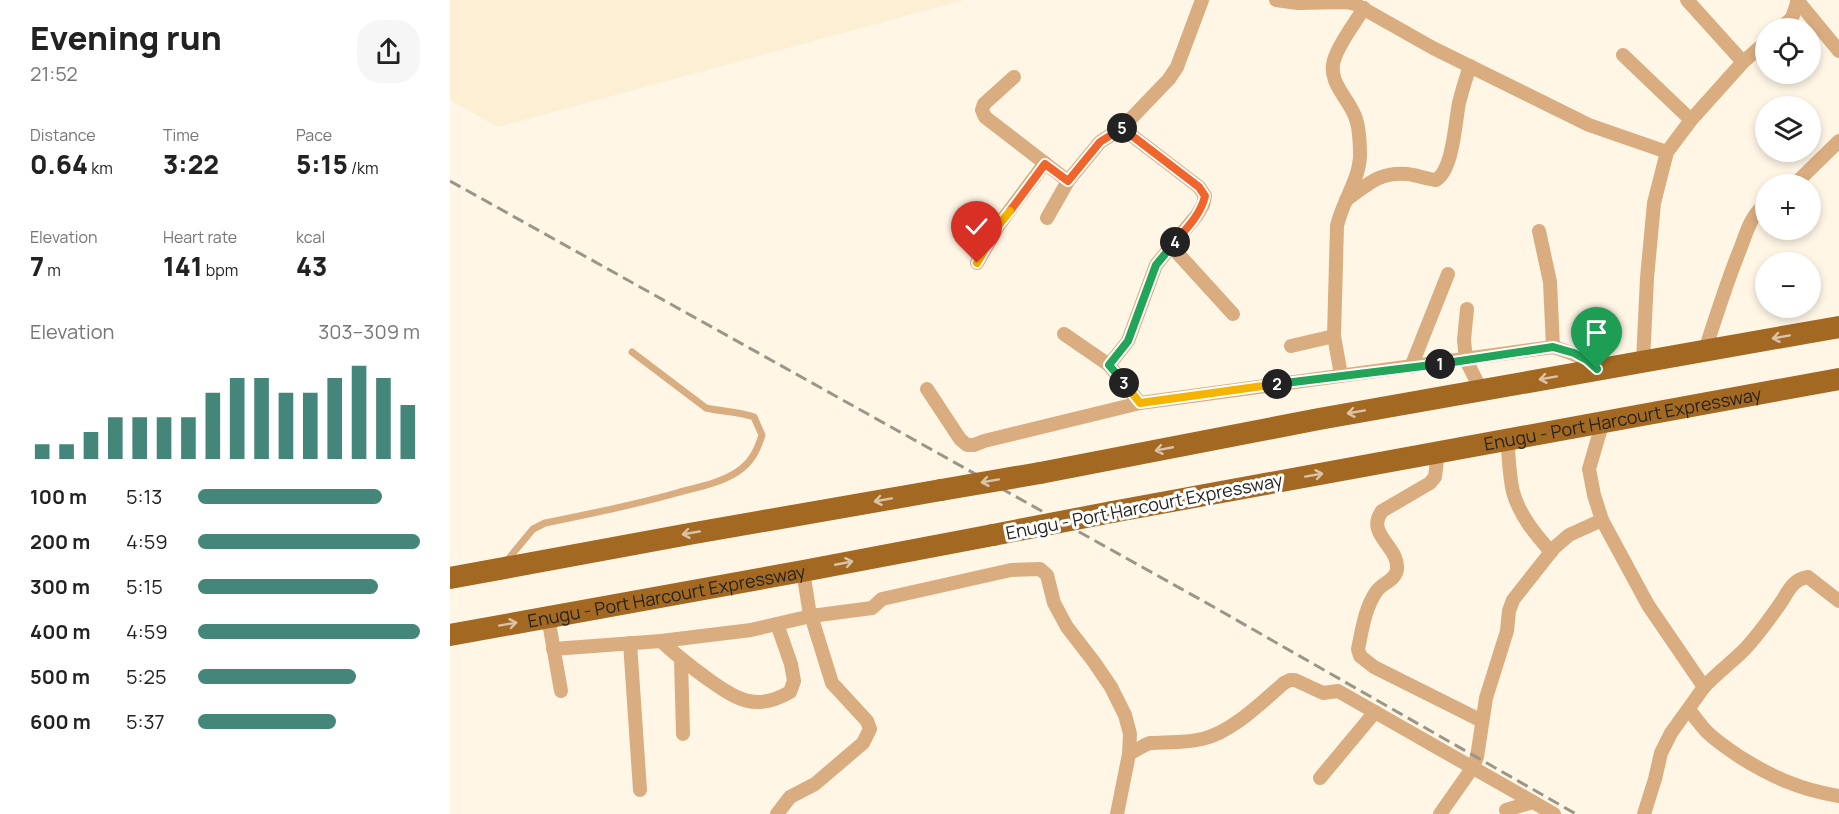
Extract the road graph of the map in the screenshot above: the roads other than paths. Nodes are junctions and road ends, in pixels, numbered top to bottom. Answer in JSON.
{"nodes":[{"id":1,"x":1202,"y":0,"type":"edge"},
{"id":2,"x":1276,"y":0,"type":"edge"},
{"id":3,"x":1687,"y":0,"type":"edge"},
{"id":4,"x":1797,"y":0,"type":"edge"},
{"id":5,"x":1364,"y":8,"type":"junction"},
{"id":6,"x":1792,"y":18,"type":"edge"},
{"id":7,"x":1839,"y":51,"type":"edge"},
{"id":8,"x":1755,"y":52,"type":"edge"},
{"id":9,"x":1623,"y":54,"type":"dead end"},
{"id":10,"x":1743,"y":62,"type":"junction"},
{"id":11,"x":1470,"y":66,"type":"junction"},
{"id":12,"x":1014,"y":77,"type":"dead end"},
{"id":13,"x":1691,"y":120,"type":"junction"},
{"id":14,"x":1122,"y":128,"type":"junction"},
{"id":15,"x":1839,"y":141,"type":"edge"},
{"id":16,"x":1667,"y":152,"type":"junction"},
{"id":17,"x":1045,"y":164,"type":"junction"},
{"id":18,"x":1805,"y":174,"type":"edge"},
{"id":19,"x":1068,"y":181,"type":"junction"},
{"id":20,"x":1344,"y":202,"type":"junction"},
{"id":21,"x":1755,"y":216,"type":"edge"},
{"id":22,"x":1047,"y":218,"type":"dead end"},
{"id":23,"x":1539,"y":231,"type":"dead end"},
{"id":24,"x":1171,"y":246,"type":"junction"},
{"id":25,"x":977,"y":263,"type":"dead end"},
{"id":26,"x":1448,"y":274,"type":"dead end"},
{"id":27,"x":1467,"y":309,"type":"dead end"},
{"id":28,"x":1233,"y":314,"type":"dead end"},
{"id":29,"x":1839,"y":327,"type":"edge"},
{"id":30,"x":1064,"y":334,"type":"dead end"},
{"id":31,"x":1334,"y":336,"type":"junction"},
{"id":32,"x":1291,"y":346,"type":"dead end"},
{"id":33,"x":1553,"y":347,"type":"junction"},
{"id":34,"x":1705,"y":350,"type":"junction"},
{"id":35,"x":632,"y":352,"type":"dead end"},
{"id":36,"x":1466,"y":360,"type":"junction"},
{"id":37,"x":1643,"y":361,"type":"junction"},
{"id":38,"x":1109,"y":365,"type":"junction"},
{"id":39,"x":1411,"y":367,"type":"junction"},
{"id":40,"x":1597,"y":369,"type":"junction"},
{"id":41,"x":1341,"y":375,"type":"junction"},
{"id":42,"x":1839,"y":380,"type":"edge"},
{"id":43,"x":927,"y":389,"type":"dead end"},
{"id":44,"x":1481,"y":390,"type":"junction"},
{"id":45,"x":1140,"y":403,"type":"junction"},
{"id":46,"x":1603,"y":421,"type":"junction"},
{"id":47,"x":1507,"y":439,"type":"junction"},
{"id":48,"x":1438,"y":452,"type":"junction"},
{"id":49,"x":1602,"y":520,"type":"junction"},
{"id":50,"x":1551,"y":552,"type":"junction"},
{"id":51,"x":499,"y":569,"type":"junction"},
{"id":52,"x":803,"y":571,"type":"junction"},
{"id":53,"x":450,"y":578,"type":"edge"},
{"id":54,"x":1839,"y":601,"type":"edge"},
{"id":55,"x":811,"y":616,"type":"junction"},
{"id":56,"x":548,"y":617,"type":"junction"},
{"id":57,"x":777,"y":624,"type":"junction"},
{"id":58,"x":450,"y":635,"type":"edge"},
{"id":59,"x":662,"y":641,"type":"junction"},
{"id":60,"x":630,"y":643,"type":"junction"},
{"id":61,"x":553,"y":649,"type":"junction"},
{"id":62,"x":681,"y":660,"type":"junction"},
{"id":63,"x":1704,"y":687,"type":"junction"},
{"id":64,"x":561,"y":691,"type":"dead end"},
{"id":65,"x":1689,"y":709,"type":"junction"},
{"id":66,"x":1375,"y":712,"type":"junction"},
{"id":67,"x":1482,"y":721,"type":"junction"},
{"id":68,"x":683,"y":734,"type":"dead end"},
{"id":69,"x":1129,"y":754,"type":"junction"},
{"id":70,"x":1473,"y":767,"type":"junction"},
{"id":71,"x":1320,"y":778,"type":"dead end"},
{"id":72,"x":1510,"y":788,"type":"junction"},
{"id":73,"x":640,"y":790,"type":"dead end"},
{"id":74,"x":1839,"y":796,"type":"edge"},
{"id":75,"x":1533,"y":802,"type":"junction"},
{"id":76,"x":1505,"y":812,"type":"edge"},
{"id":77,"x":777,"y":814,"type":"edge"},
{"id":78,"x":1117,"y":814,"type":"edge"},
{"id":79,"x":1440,"y":814,"type":"edge"},
{"id":80,"x":1554,"y":814,"type":"edge"},
{"id":81,"x":1644,"y":814,"type":"edge"}],
"edges":[{"from":1,"to":14,"type":"street"},
{"from":2,"to":5,"type":"street"},
{"from":3,"to":10,"type":"street"},
{"from":4,"to":6,"type":"street"},
{"from":4,"to":7,"type":"street"},
{"from":5,"to":11,"type":"street"},
{"from":5,"to":20,"type":"street"},
{"from":8,"to":10,"type":"street"},
{"from":9,"to":13,"type":"street"},
{"from":10,"to":13,"type":"street"},
{"from":11,"to":16,"type":"street"},
{"from":11,"to":20,"type":"street"},
{"from":12,"to":17,"type":"street"},
{"from":13,"to":16,"type":"street"},
{"from":14,"to":19,"type":"street"},
{"from":14,"to":24,"type":"street"},
{"from":15,"to":18,"type":"street"},
{"from":16,"to":37,"type":"street"},
{"from":17,"to":19,"type":"street"},
{"from":17,"to":25,"type":"street"},
{"from":19,"to":22,"type":"street"},
{"from":20,"to":31,"type":"street"},
{"from":21,"to":34,"type":"street"},
{"from":23,"to":33,"type":"street"},
{"from":24,"to":28,"type":"street"},
{"from":24,"to":38,"type":"street"},
{"from":26,"to":39,"type":"street"},
{"from":27,"to":36,"type":"street"},
{"from":29,"to":34,"type":"highway","one_way":true},
{"from":30,"to":38,"type":"street"},
{"from":31,"to":32,"type":"street"},
{"from":31,"to":41,"type":"street"},
{"from":33,"to":36,"type":"street"},
{"from":33,"to":40,"type":"street"},
{"from":34,"to":37,"type":"highway"},
{"from":35,"to":51,"type":"lane"},
{"from":36,"to":39,"type":"street"},
{"from":36,"to":44,"type":"street"},
{"from":37,"to":40,"type":"highway"},
{"from":38,"to":45,"type":"street"},
{"from":39,"to":41,"type":"street"},
{"from":40,"to":44,"type":"highway","one_way":true},
{"from":41,"to":45,"type":"street"},
{"from":42,"to":46,"type":"highway","name":"Enugu - Port Harcourt Expressway"},
{"from":43,"to":45,"type":"street"},
{"from":44,"to":51,"type":"highway","one_way":true,"bridge":true},
{"from":46,"to":47,"type":"highway","name":"Enugu - Port Harcourt Expressway"},
{"from":46,"to":49,"type":"street"},
{"from":47,"to":48,"type":"highway","name":"Enugu - Port Harcourt Expressway"},
{"from":47,"to":50,"type":"street"},
{"from":52,"to":48,"type":"highway","name":"Enugu - Port Harcourt Expressway","one_way":true,"bridge":true},
{"from":48,"to":67,"type":"street"},
{"from":49,"to":50,"type":"street"},
{"from":49,"to":63,"type":"street"},
{"from":50,"to":67,"type":"street"},
{"from":51,"to":53,"type":"highway"},
{"from":52,"to":55,"type":"street"},
{"from":52,"to":56,"type":"highway","name":"Enugu - Port Harcourt Expressway"},
{"from":54,"to":63,"type":"street"},
{"from":55,"to":57,"type":"street"},
{"from":55,"to":69,"type":"street"},
{"from":55,"to":77,"type":"street"},
{"from":58,"to":56,"type":"highway","name":"Enugu - Port Harcourt Expressway","one_way":true},
{"from":56,"to":61,"type":"street"},
{"from":57,"to":59,"type":"street"},
{"from":57,"to":62,"type":"street"},
{"from":59,"to":60,"type":"street"},
{"from":59,"to":62,"type":"street"},
{"from":60,"to":61,"type":"street"},
{"from":60,"to":73,"type":"street"},
{"from":61,"to":64,"type":"street"},
{"from":62,"to":68,"type":"street"},
{"from":63,"to":65,"type":"street"},
{"from":65,"to":74,"type":"street"},
{"from":65,"to":81,"type":"street"},
{"from":66,"to":69,"type":"street"},
{"from":66,"to":70,"type":"street"},
{"from":66,"to":71,"type":"street"},
{"from":67,"to":70,"type":"street"},
{"from":69,"to":78,"type":"street"},
{"from":70,"to":72,"type":"street"},
{"from":70,"to":79,"type":"street"},
{"from":72,"to":75,"type":"street"},
{"from":72,"to":76,"type":"street"},
{"from":75,"to":76,"type":"street"},
{"from":75,"to":80,"type":"street"}]}
